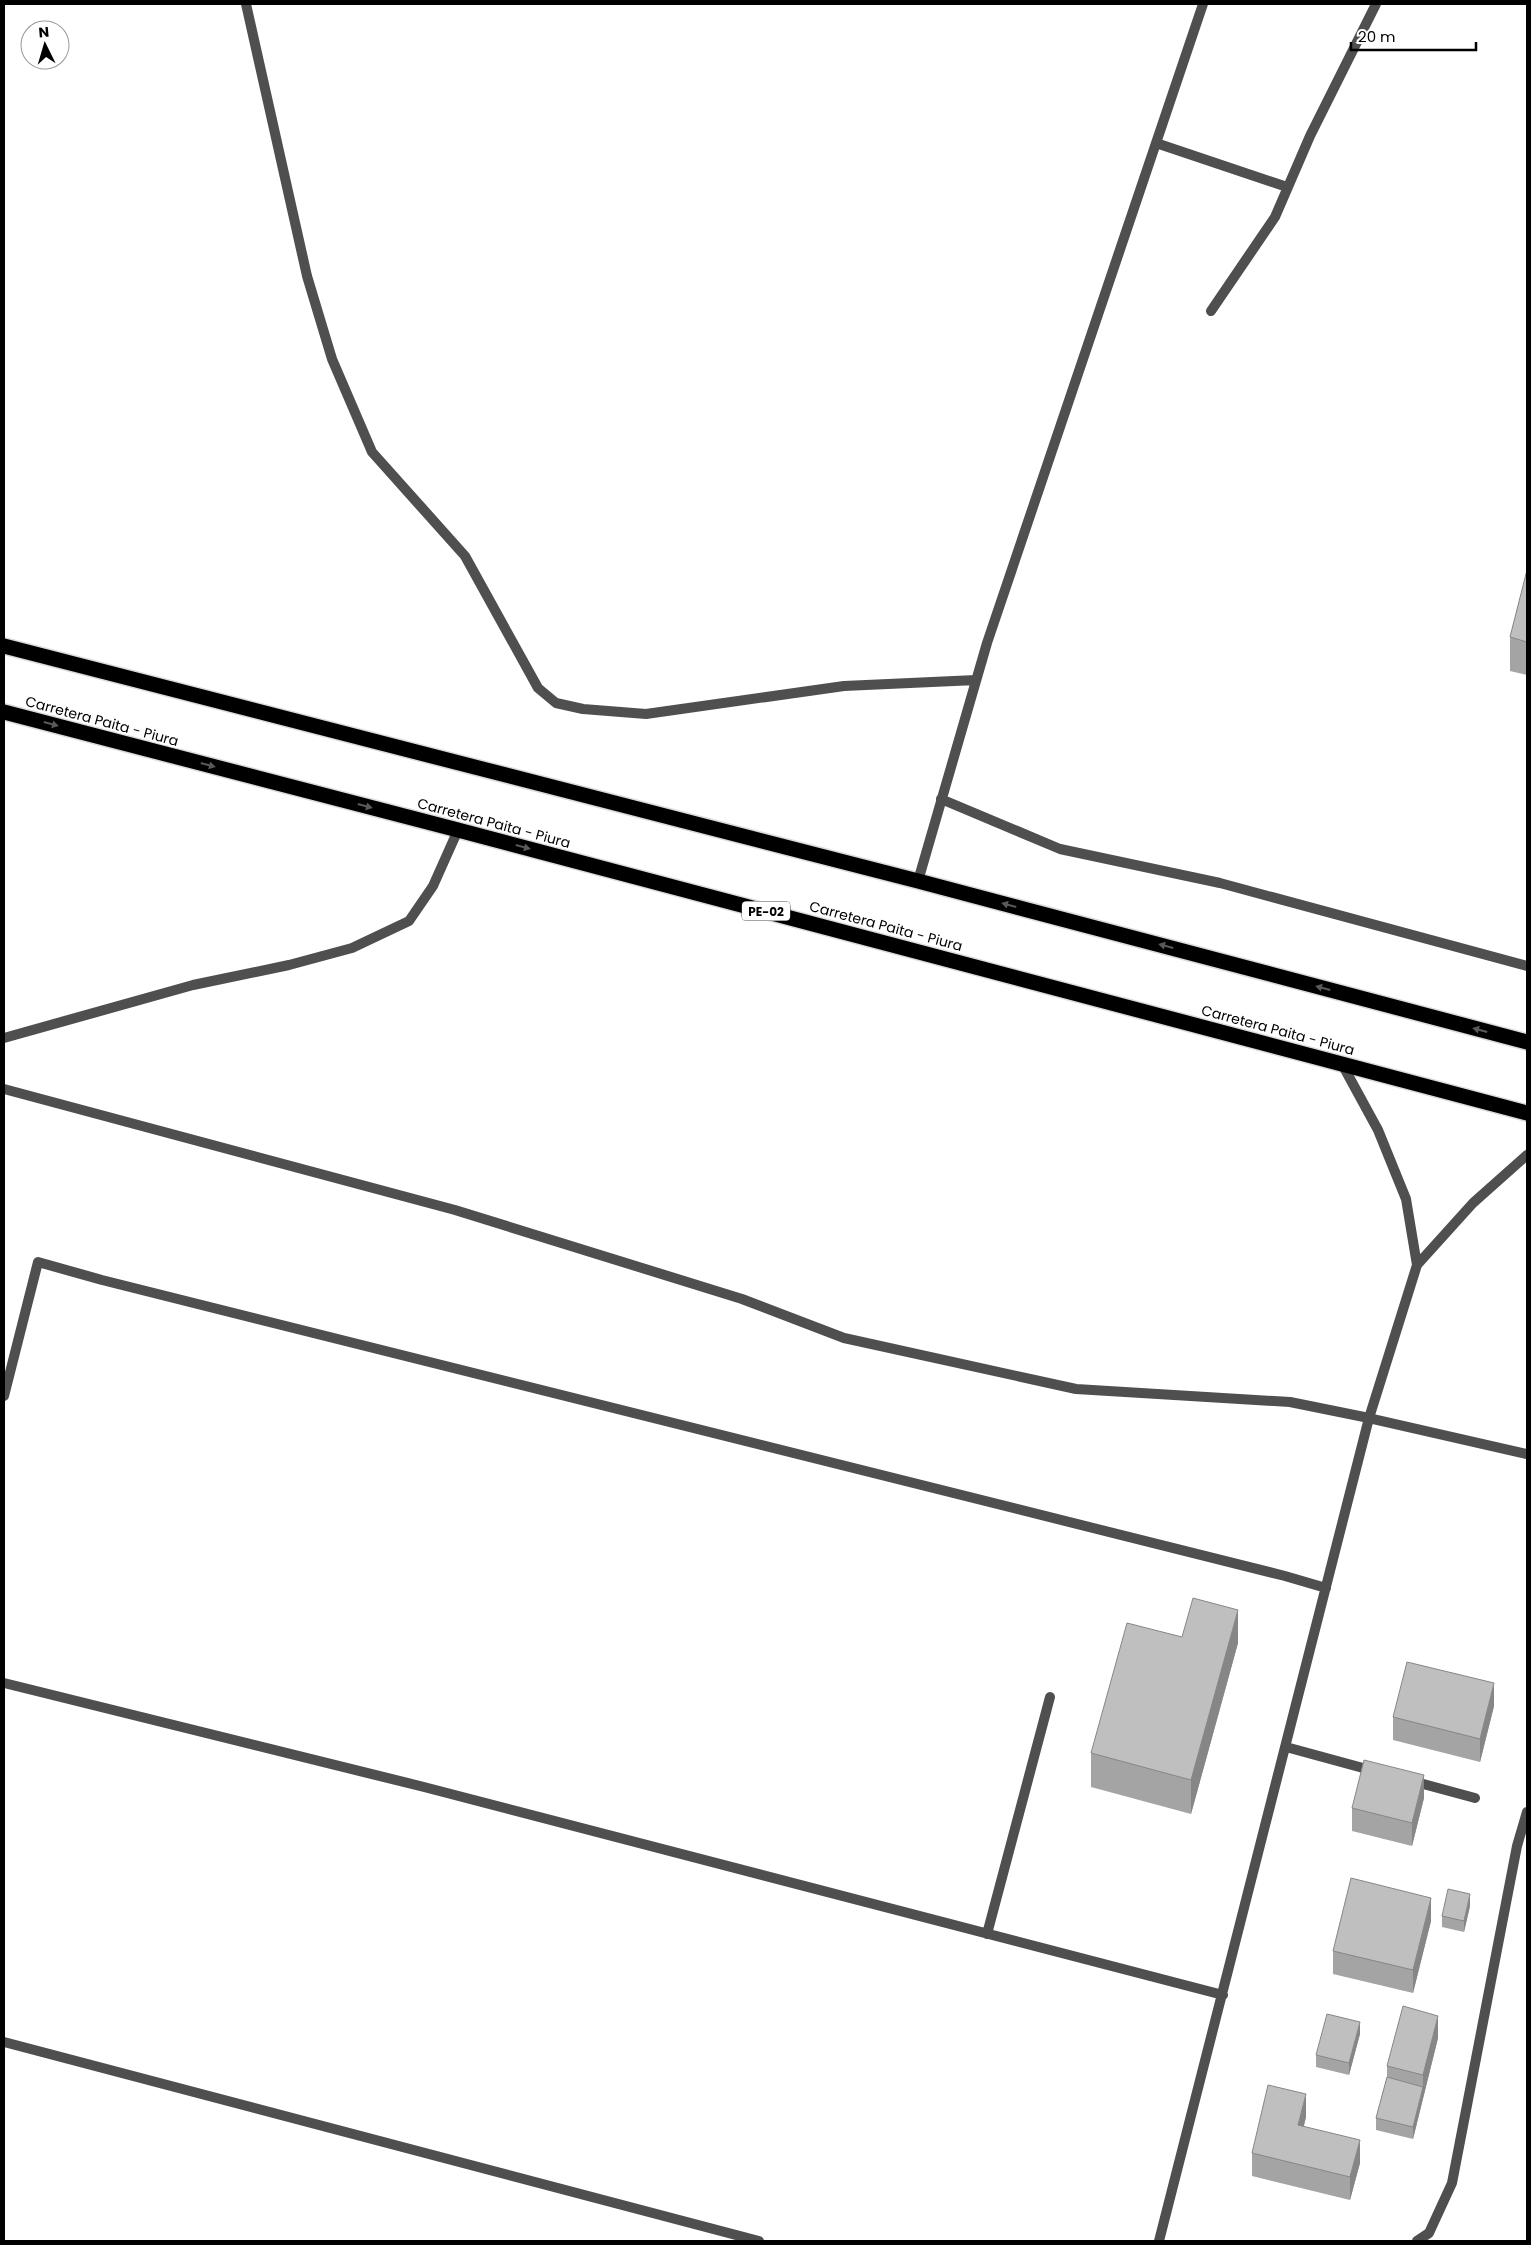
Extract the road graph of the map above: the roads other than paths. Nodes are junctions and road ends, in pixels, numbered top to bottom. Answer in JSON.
{"nodes":[{"id":1,"x":246,"y":4,"type":"edge"},
{"id":2,"x":1203,"y":4,"type":"edge"},
{"id":3,"x":1376,"y":4,"type":"edge"},
{"id":4,"x":1156,"y":143,"type":"junction"},
{"id":5,"x":1287,"y":187,"type":"junction"},
{"id":6,"x":1211,"y":311,"type":"dead end"},
{"id":7,"x":4,"y":646,"type":"edge"},
{"id":8,"x":976,"y":680,"type":"junction"},
{"id":9,"x":4,"y":712,"type":"edge"},
{"id":10,"x":941,"y":799,"type":"junction"},
{"id":11,"x":458,"y":830,"type":"junction"},
{"id":12,"x":918,"y":881,"type":"junction"},
{"id":13,"x":1527,"y":966,"type":"edge"},
{"id":14,"x":4,"y":1038,"type":"edge"},
{"id":15,"x":1527,"y":1042,"type":"edge"},
{"id":16,"x":1342,"y":1064,"type":"junction"},
{"id":17,"x":4,"y":1089,"type":"edge"},
{"id":18,"x":1527,"y":1113,"type":"edge"},
{"id":19,"x":1527,"y":1155,"type":"edge"},
{"id":20,"x":1417,"y":1265,"type":"junction"},
{"id":21,"x":4,"y":1396,"type":"edge"},
{"id":22,"x":1369,"y":1418,"type":"junction"},
{"id":23,"x":1527,"y":1454,"type":"edge"},
{"id":24,"x":1326,"y":1588,"type":"junction"},
{"id":25,"x":4,"y":1683,"type":"edge"},
{"id":26,"x":1050,"y":1697,"type":"dead end"},
{"id":27,"x":1286,"y":1747,"type":"junction"},
{"id":28,"x":1380,"y":1773,"type":"edge"},
{"id":29,"x":1399,"y":1778,"type":"edge"},
{"id":30,"x":1475,"y":1798,"type":"dead end"},
{"id":31,"x":1527,"y":1812,"type":"edge"},
{"id":32,"x":987,"y":1934,"type":"junction"},
{"id":33,"x":1223,"y":1995,"type":"junction"},
{"id":34,"x":4,"y":2042,"type":"edge"},
{"id":35,"x":759,"y":2241,"type":"edge"},
{"id":36,"x":1159,"y":2241,"type":"edge"},
{"id":37,"x":1417,"y":2241,"type":"edge"}],
"edges":[{"from":1,"to":8,"type":"lane"},
{"from":2,"to":4,"type":"lane"},
{"from":3,"to":5,"type":"lane"},
{"from":4,"to":5,"type":"lane"},
{"from":4,"to":8,"type":"lane"},
{"from":5,"to":6,"type":"lane"},
{"from":7,"to":12,"type":"highway"},
{"from":8,"to":10,"type":"lane"},
{"from":9,"to":11,"type":"highway","name":"Carretera Paita - Piura","number":"PE-02","one_way":true},
{"from":10,"to":12,"type":"lane"},
{"from":10,"to":13,"type":"lane"},
{"from":11,"to":14,"type":"lane"},
{"from":11,"to":16,"type":"highway","name":"Carretera Paita - Piura","number":"PE-02","one_way":true},
{"from":15,"to":12,"type":"highway","one_way":true},
{"from":16,"to":18,"type":"highway","name":"Carretera Paita - Piura","number":"PE-02"},
{"from":16,"to":20,"type":"lane"},
{"from":17,"to":22,"type":"lane"},
{"from":19,"to":20,"type":"lane"},
{"from":20,"to":22,"type":"lane"},
{"from":21,"to":24,"type":"lane"},
{"from":22,"to":23,"type":"lane"},
{"from":22,"to":24,"type":"lane"},
{"from":24,"to":27,"type":"lane"},
{"from":25,"to":32,"type":"lane"},
{"from":26,"to":32,"type":"lane"},
{"from":27,"to":28,"type":"lane"},
{"from":27,"to":33,"type":"lane"},
{"from":29,"to":30,"type":"lane"},
{"from":31,"to":37,"type":"lane"},
{"from":32,"to":33,"type":"lane"},
{"from":33,"to":36,"type":"lane"},
{"from":34,"to":35,"type":"lane"}]}
